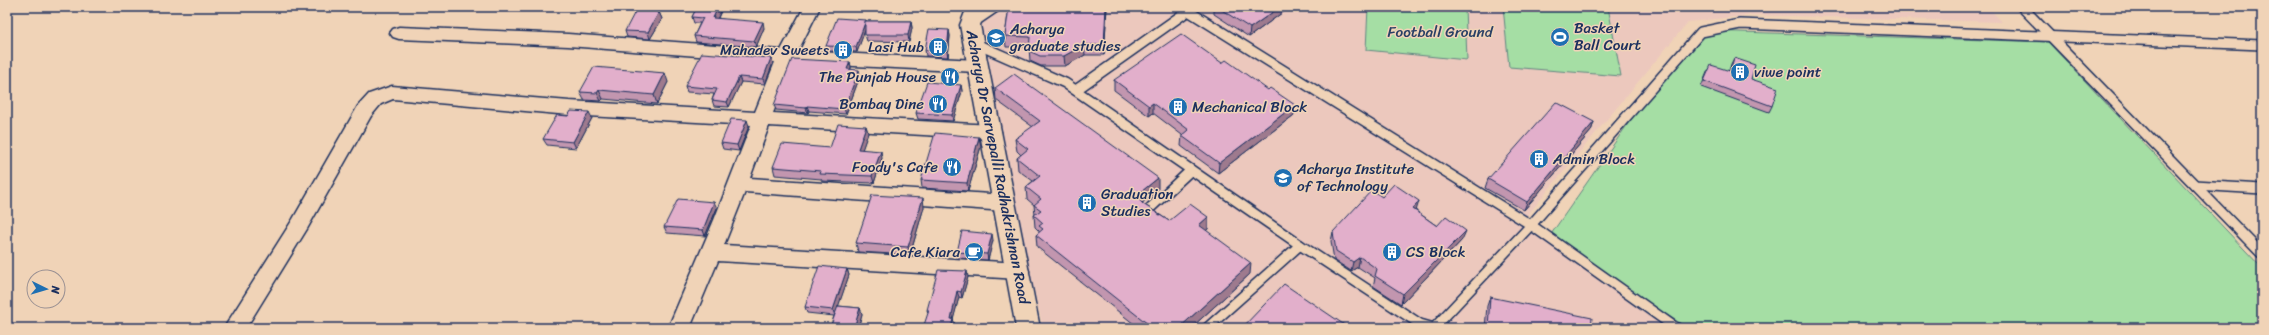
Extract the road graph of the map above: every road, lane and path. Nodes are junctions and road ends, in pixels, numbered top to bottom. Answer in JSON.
{"nodes":[{"id":1,"x":812,"y":7,"type":"edge"},
{"id":2,"x":996,"y":7,"type":"edge"},
{"id":3,"x":2022,"y":7,"type":"edge"},
{"id":4,"x":1188,"y":8,"type":"edge"},
{"id":5,"x":973,"y":25,"type":"edge"},
{"id":6,"x":399,"y":33,"type":"dead end"},
{"id":7,"x":2051,"y":37,"type":"junction"},
{"id":8,"x":2262,"y":45,"type":"edge"},
{"id":9,"x":787,"y":57,"type":"junction"},
{"id":10,"x":977,"y":66,"type":"junction"},
{"id":11,"x":1076,"y":90,"type":"junction"},
{"id":12,"x":763,"y":119,"type":"junction"},
{"id":13,"x":992,"y":132,"type":"junction"},
{"id":14,"x":1191,"y":170,"type":"junction"},
{"id":15,"x":738,"y":184,"type":"junction"},
{"id":16,"x":2196,"y":186,"type":"junction"},
{"id":17,"x":2262,"y":189,"type":"edge"},
{"id":18,"x":1005,"y":203,"type":"junction"},
{"id":19,"x":1147,"y":211,"type":"edge"},
{"id":20,"x":1531,"y":225,"type":"junction"},
{"id":21,"x":1300,"y":245,"type":"junction"},
{"id":22,"x":710,"y":252,"type":"junction"},
{"id":23,"x":2262,"y":254,"type":"edge"},
{"id":24,"x":1019,"y":271,"type":"junction"},
{"id":25,"x":235,"y":328,"type":"edge"},
{"id":26,"x":679,"y":328,"type":"edge"},
{"id":27,"x":1028,"y":328,"type":"edge"},
{"id":28,"x":1207,"y":328,"type":"edge"},
{"id":29,"x":1434,"y":328,"type":"edge"},
{"id":30,"x":1676,"y":328,"type":"edge"}],
"edges":[{"from":1,"to":9,"type":"street"},
{"from":2,"to":5,"type":"lane"},
{"from":3,"to":7,"type":"lane"},
{"from":4,"to":11,"type":"lane"},
{"from":4,"to":20,"type":"lane"},
{"from":5,"to":10,"type":"street","name":"Acharya Dr Sarvepalli Radhakrishnan Road"},
{"from":5,"to":11,"type":"lane"},
{"from":6,"to":9,"type":"street"},
{"from":7,"to":8,"type":"lane"},
{"from":7,"to":16,"type":"lane"},
{"from":7,"to":20,"type":"lane"},
{"from":9,"to":10,"type":"street"},
{"from":9,"to":12,"type":"street"},
{"from":10,"to":13,"type":"street","name":"Acharya Dr Sarvepalli Radhakrishnan Road"},
{"from":11,"to":14,"type":"lane"},
{"from":12,"to":13,"type":"street"},
{"from":12,"to":15,"type":"street"},
{"from":12,"to":25,"type":"street"},
{"from":13,"to":18,"type":"street","name":"Acharya Dr Sarvepalli Radhakrishnan Road"},
{"from":14,"to":19,"type":"lane"},
{"from":14,"to":21,"type":"lane"},
{"from":15,"to":18,"type":"street"},
{"from":15,"to":22,"type":"street"},
{"from":16,"to":17,"type":"lane"},
{"from":16,"to":23,"type":"lane"},
{"from":18,"to":24,"type":"street","name":"Acharya Dr Sarvepalli Radhakrishnan Road"},
{"from":20,"to":29,"type":"lane"},
{"from":20,"to":30,"type":"lane"},
{"from":21,"to":28,"type":"lane"},
{"from":21,"to":29,"type":"lane"},
{"from":22,"to":24,"type":"street"},
{"from":22,"to":26,"type":"street"},
{"from":24,"to":27,"type":"street","name":"Acharya Dr Sarvepalli Radhakrishnan Road"}]}
